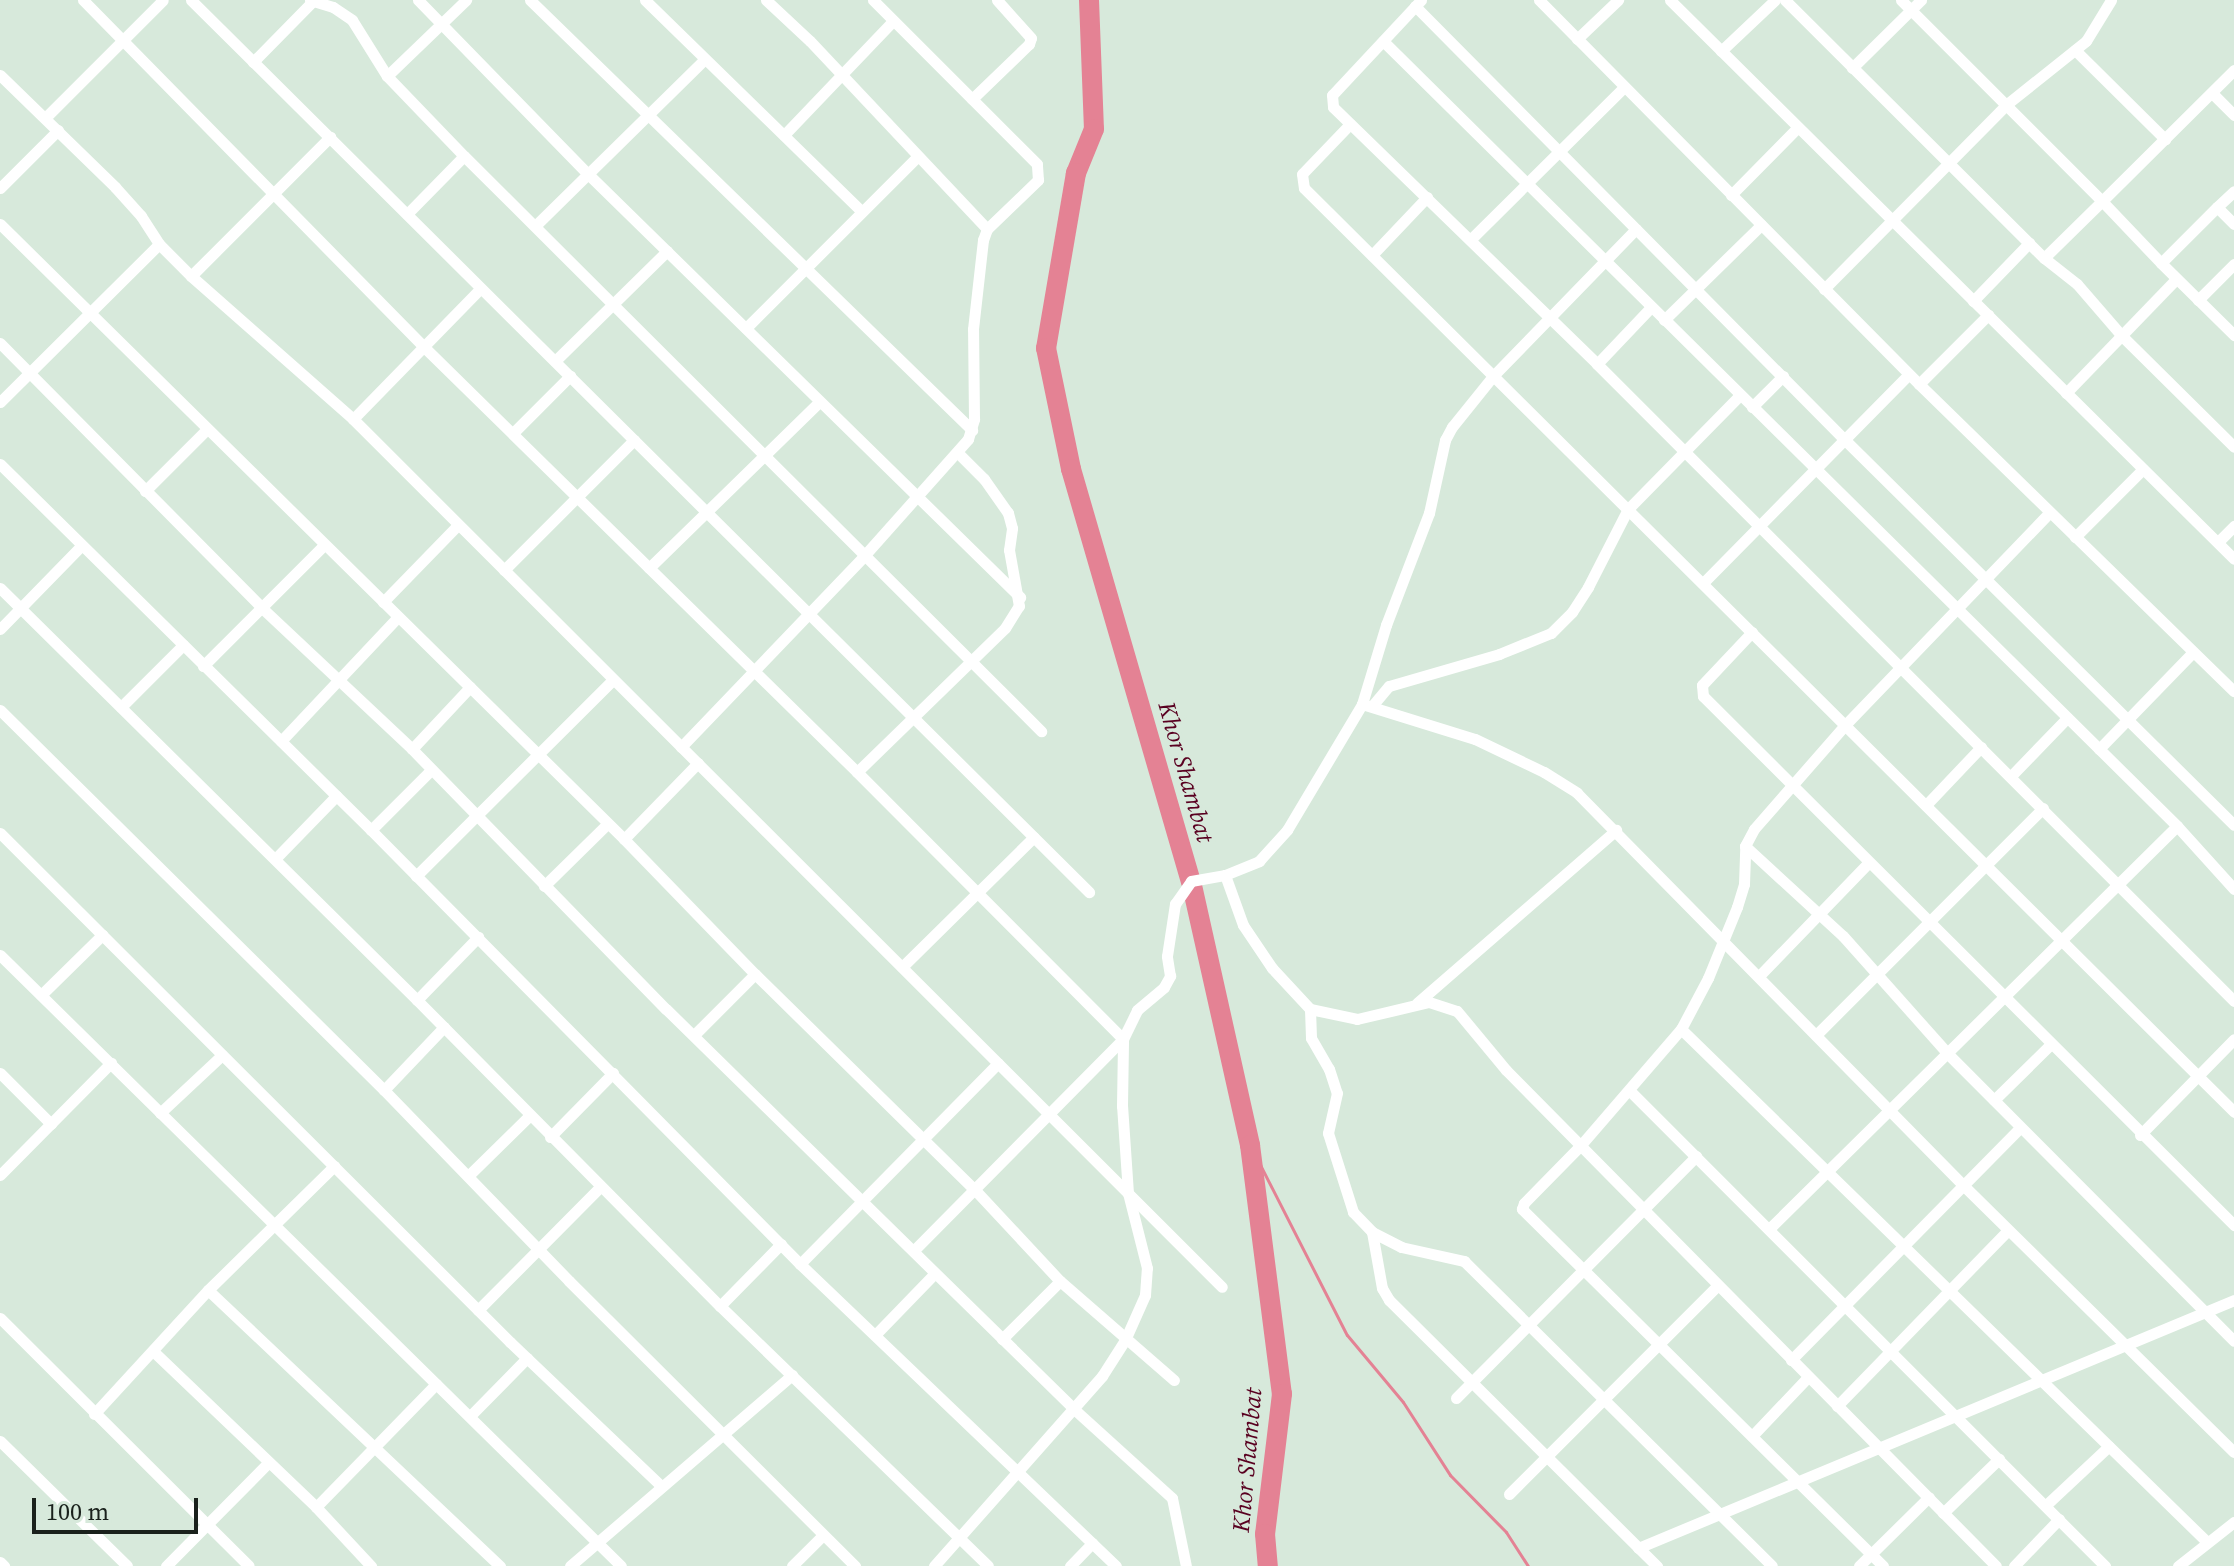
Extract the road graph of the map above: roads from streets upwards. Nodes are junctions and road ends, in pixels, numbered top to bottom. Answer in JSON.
{"nodes":[{"id":1,"x":83,"y":0,"type":"edge"},
{"id":2,"x":163,"y":0,"type":"edge"},
{"id":3,"x":191,"y":0,"type":"edge"},
{"id":4,"x":418,"y":0,"type":"edge"},
{"id":5,"x":466,"y":0,"type":"edge"},
{"id":6,"x":530,"y":0,"type":"edge"},
{"id":7,"x":645,"y":0,"type":"edge"},
{"id":8,"x":873,"y":0,"type":"edge"},
{"id":9,"x":997,"y":0,"type":"edge"},
{"id":10,"x":1539,"y":0,"type":"edge"},
{"id":11,"x":1618,"y":0,"type":"edge"},
{"id":12,"x":1670,"y":0,"type":"edge"},
{"id":13,"x":1775,"y":0,"type":"edge"},
{"id":14,"x":1785,"y":0,"type":"edge"},
{"id":15,"x":1901,"y":0,"type":"edge"},
{"id":16,"x":1921,"y":0,"type":"edge"},
{"id":17,"x":2111,"y":0,"type":"edge"},
{"id":18,"x":312,"y":1,"type":"edge"},
{"id":19,"x":768,"y":1,"type":"edge"},
{"id":20,"x":1418,"y":3,"type":"edge"},
{"id":21,"x":1911,"y":10,"type":"junction"},
{"id":22,"x":893,"y":21,"type":"junction"},
{"id":23,"x":442,"y":24,"type":"junction"},
{"id":24,"x":123,"y":39,"type":"junction"},
{"id":25,"x":1577,"y":39,"type":"junction"},
{"id":26,"x":1383,"y":41,"type":"junction"},
{"id":27,"x":2075,"y":50,"type":"junction"},
{"id":28,"x":1721,"y":51,"type":"junction"},
{"id":29,"x":705,"y":59,"type":"junction"},
{"id":30,"x":253,"y":62,"type":"junction"},
{"id":31,"x":1852,"y":68,"type":"junction"},
{"id":32,"x":2234,"y":70,"type":"edge"},
{"id":33,"x":0,"y":75,"type":"edge"},
{"id":34,"x":841,"y":75,"type":"junction"},
{"id":35,"x":387,"y":76,"type":"junction"},
{"id":36,"x":1624,"y":87,"type":"junction"},
{"id":37,"x":2212,"y":93,"type":"junction"},
{"id":38,"x":972,"y":99,"type":"junction"},
{"id":39,"x":2007,"y":104,"type":"junction"},
{"id":40,"x":648,"y":115,"type":"junction"},
{"id":41,"x":2234,"y":115,"type":"edge"},
{"id":42,"x":46,"y":117,"type":"junction"},
{"id":43,"x":1350,"y":124,"type":"junction"},
{"id":44,"x":1798,"y":127,"type":"junction"},
{"id":45,"x":58,"y":130,"type":"junction"},
{"id":46,"x":784,"y":135,"type":"junction"},
{"id":47,"x":330,"y":137,"type":"junction"},
{"id":48,"x":2165,"y":139,"type":"junction"},
{"id":49,"x":1559,"y":151,"type":"junction"},
{"id":50,"x":464,"y":156,"type":"junction"},
{"id":51,"x":917,"y":157,"type":"junction"},
{"id":52,"x":1947,"y":162,"type":"junction"},
{"id":53,"x":588,"y":174,"type":"junction"},
{"id":54,"x":1527,"y":182,"type":"junction"},
{"id":55,"x":0,"y":188,"type":"edge"},
{"id":56,"x":2234,"y":191,"type":"edge"},
{"id":57,"x":273,"y":194,"type":"junction"},
{"id":58,"x":1731,"y":195,"type":"junction"},
{"id":59,"x":1427,"y":197,"type":"junction"},
{"id":60,"x":2102,"y":201,"type":"junction"},
{"id":61,"x":2217,"y":207,"type":"junction"},
{"id":62,"x":862,"y":212,"type":"junction"},
{"id":63,"x":407,"y":214,"type":"junction"},
{"id":64,"x":1891,"y":220,"type":"junction"},
{"id":65,"x":0,"y":224,"type":"edge"},
{"id":66,"x":2234,"y":224,"type":"edge"},
{"id":67,"x":1761,"y":225,"type":"junction"},
{"id":68,"x":535,"y":226,"type":"junction"},
{"id":69,"x":987,"y":229,"type":"junction"},
{"id":70,"x":1636,"y":229,"type":"junction"},
{"id":71,"x":1471,"y":239,"type":"junction"},
{"id":72,"x":2029,"y":243,"type":"junction"},
{"id":73,"x":159,"y":244,"type":"junction"},
{"id":74,"x":667,"y":251,"type":"junction"},
{"id":75,"x":1372,"y":255,"type":"junction"},
{"id":76,"x":2044,"y":258,"type":"junction"},
{"id":77,"x":1605,"y":261,"type":"junction"},
{"id":78,"x":2161,"y":263,"type":"junction"},
{"id":79,"x":2234,"y":264,"type":"edge"},
{"id":80,"x":805,"y":270,"type":"junction"},
{"id":81,"x":191,"y":276,"type":"junction"},
{"id":82,"x":2176,"y":279,"type":"junction"},
{"id":83,"x":480,"y":289,"type":"junction"},
{"id":84,"x":1696,"y":289,"type":"junction"},
{"id":85,"x":1824,"y":289,"type":"junction"},
{"id":86,"x":2198,"y":300,"type":"junction"},
{"id":87,"x":1973,"y":301,"type":"junction"},
{"id":88,"x":612,"y":303,"type":"junction"},
{"id":89,"x":1651,"y":307,"type":"junction"},
{"id":90,"x":88,"y":311,"type":"junction"},
{"id":91,"x":1988,"y":315,"type":"junction"},
{"id":92,"x":1550,"y":317,"type":"junction"},
{"id":93,"x":1664,"y":320,"type":"junction"},
{"id":94,"x":746,"y":328,"type":"junction"},
{"id":95,"x":2121,"y":335,"type":"junction"},
{"id":96,"x":2234,"y":335,"type":"edge"},
{"id":97,"x":0,"y":343,"type":"edge"},
{"id":98,"x":423,"y":346,"type":"junction"},
{"id":99,"x":555,"y":361,"type":"junction"},
{"id":100,"x":1597,"y":364,"type":"junction"},
{"id":101,"x":28,"y":372,"type":"junction"},
{"id":102,"x":1909,"y":374,"type":"junction"},
{"id":103,"x":570,"y":376,"type":"junction"},
{"id":104,"x":1493,"y":376,"type":"junction"},
{"id":105,"x":1783,"y":376,"type":"junction"},
{"id":106,"x":1919,"y":384,"type":"junction"},
{"id":107,"x":2066,"y":393,"type":"junction"},
{"id":108,"x":1740,"y":395,"type":"junction"},
{"id":109,"x":0,"y":402,"type":"edge"},
{"id":110,"x":819,"y":402,"type":"junction"},
{"id":111,"x":1752,"y":407,"type":"junction"},
{"id":112,"x":353,"y":419,"type":"junction"},
{"id":113,"x":207,"y":429,"type":"junction"},
{"id":114,"x":972,"y":430,"type":"junction"},
{"id":115,"x":513,"y":433,"type":"junction"},
{"id":116,"x":634,"y":440,"type":"junction"},
{"id":117,"x":1845,"y":440,"type":"junction"},
{"id":118,"x":2234,"y":447,"type":"edge"},
{"id":119,"x":1684,"y":451,"type":"junction"},
{"id":120,"x":957,"y":452,"type":"junction"},
{"id":121,"x":763,"y":454,"type":"junction"},
{"id":122,"x":0,"y":464,"type":"edge"},
{"id":123,"x":2143,"y":469,"type":"junction"},
{"id":124,"x":1815,"y":470,"type":"junction"},
{"id":125,"x":145,"y":491,"type":"junction"},
{"id":126,"x":577,"y":497,"type":"junction"},
{"id":127,"x":917,"y":498,"type":"junction"},
{"id":128,"x":1628,"y":509,"type":"junction"},
{"id":129,"x":706,"y":512,"type":"junction"},
{"id":130,"x":2050,"y":512,"type":"junction"},
{"id":131,"x":458,"y":525,"type":"junction"},
{"id":132,"x":1759,"y":526,"type":"junction"},
{"id":133,"x":2234,"y":526,"type":"edge"},
{"id":134,"x":2075,"y":537,"type":"junction"},
{"id":135,"x":2218,"y":542,"type":"junction"},
{"id":136,"x":82,"y":545,"type":"junction"},
{"id":137,"x":324,"y":545,"type":"junction"},
{"id":138,"x":863,"y":557,"type":"junction"},
{"id":139,"x":2234,"y":559,"type":"edge"},
{"id":140,"x":649,"y":568,"type":"junction"},
{"id":141,"x":504,"y":570,"type":"junction"},
{"id":142,"x":1985,"y":579,"type":"junction"},
{"id":143,"x":1703,"y":583,"type":"junction"},
{"id":144,"x":0,"y":588,"type":"edge"},
{"id":145,"x":1020,"y":597,"type":"junction"},
{"id":146,"x":383,"y":602,"type":"junction"},
{"id":147,"x":262,"y":608,"type":"junction"},
{"id":148,"x":21,"y":609,"type":"junction"},
{"id":149,"x":1956,"y":610,"type":"junction"},
{"id":150,"x":808,"y":614,"type":"junction"},
{"id":151,"x":398,"y":617,"type":"junction"},
{"id":152,"x":0,"y":629,"type":"edge"},
{"id":153,"x":1752,"y":632,"type":"junction"},
{"id":154,"x":183,"y":645,"type":"junction"},
{"id":155,"x":2193,"y":652,"type":"junction"},
{"id":156,"x":969,"y":661,"type":"junction"},
{"id":157,"x":203,"y":666,"type":"junction"},
{"id":158,"x":1900,"y":667,"type":"junction"},
{"id":159,"x":752,"y":672,"type":"junction"},
{"id":160,"x":613,"y":680,"type":"junction"},
{"id":161,"x":339,"y":681,"type":"junction"},
{"id":162,"x":2232,"y":684,"type":"edge"},
{"id":163,"x":470,"y":687,"type":"junction"},
{"id":164,"x":1367,"y":705,"type":"junction"},
{"id":165,"x":121,"y":707,"type":"junction"},
{"id":166,"x":0,"y":710,"type":"edge"},
{"id":167,"x":2067,"y":718,"type":"junction"},
{"id":168,"x":911,"y":719,"type":"junction"},
{"id":169,"x":2129,"y":719,"type":"junction"},
{"id":170,"x":1846,"y":724,"type":"junction"},
{"id":171,"x":1041,"y":731,"type":"dead end"},
{"id":172,"x":281,"y":741,"type":"junction"},
{"id":173,"x":681,"y":747,"type":"junction"},
{"id":174,"x":1981,"y":747,"type":"junction"},
{"id":175,"x":412,"y":749,"type":"junction"},
{"id":176,"x":2099,"y":749,"type":"junction"},
{"id":177,"x":538,"y":754,"type":"junction"},
{"id":178,"x":698,"y":763,"type":"junction"},
{"id":179,"x":431,"y":770,"type":"junction"},
{"id":180,"x":857,"y":772,"type":"junction"},
{"id":181,"x":2011,"y":776,"type":"junction"},
{"id":182,"x":1791,"y":786,"type":"junction"},
{"id":183,"x":336,"y":796,"type":"junction"},
{"id":184,"x":1926,"y":805,"type":"junction"},
{"id":185,"x":2043,"y":808,"type":"junction"},
{"id":186,"x":477,"y":816,"type":"junction"},
{"id":187,"x":607,"y":824,"type":"junction"},
{"id":188,"x":2234,"y":825,"type":"edge"},
{"id":189,"x":2177,"y":826,"type":"junction"},
{"id":190,"x":371,"y":830,"type":"junction"},
{"id":191,"x":1616,"y":830,"type":"junction"},
{"id":192,"x":0,"y":833,"type":"edge"},
{"id":193,"x":1034,"y":837,"type":"junction"},
{"id":194,"x":624,"y":839,"type":"junction"},
{"id":195,"x":1745,"y":846,"type":"junction"},
{"id":196,"x":275,"y":859,"type":"junction"},
{"id":197,"x":1869,"y":862,"type":"junction"},
{"id":198,"x":1987,"y":865,"type":"junction"},
{"id":199,"x":1225,"y":875,"type":"junction"},
{"id":200,"x":416,"y":876,"type":"junction"},
{"id":201,"x":2119,"y":885,"type":"junction"},
{"id":202,"x":544,"y":886,"type":"junction"},
{"id":203,"x":2234,"y":889,"type":"edge"},
{"id":204,"x":1089,"y":892,"type":"dead end"},
{"id":205,"x":977,"y":894,"type":"junction"},
{"id":206,"x":1818,"y":916,"type":"junction"},
{"id":207,"x":1931,"y":923,"type":"junction"},
{"id":208,"x":102,"y":935,"type":"junction"},
{"id":209,"x":478,"y":937,"type":"junction"},
{"id":210,"x":1723,"y":941,"type":"junction"},
{"id":211,"x":2062,"y":941,"type":"junction"},
{"id":212,"x":0,"y":955,"type":"edge"},
{"id":213,"x":902,"y":967,"type":"junction"},
{"id":214,"x":755,"y":974,"type":"junction"},
{"id":215,"x":1759,"y":976,"type":"junction"},
{"id":216,"x":1875,"y":976,"type":"junction"},
{"id":217,"x":41,"y":995,"type":"junction"},
{"id":218,"x":2005,"y":997,"type":"junction"},
{"id":219,"x":417,"y":1000,"type":"junction"},
{"id":220,"x":2234,"y":1001,"type":"edge"},
{"id":221,"x":1417,"y":1004,"type":"junction"},
{"id":222,"x":1310,"y":1009,"type":"junction"},
{"id":223,"x":444,"y":1027,"type":"junction"},
{"id":224,"x":1681,"y":1029,"type":"junction"},
{"id":225,"x":694,"y":1035,"type":"junction"},
{"id":226,"x":1816,"y":1035,"type":"junction"},
{"id":227,"x":1123,"y":1039,"type":"junction"},
{"id":228,"x":2234,"y":1039,"type":"edge"},
{"id":229,"x":2051,"y":1044,"type":"junction"},
{"id":230,"x":1948,"y":1054,"type":"junction"},
{"id":231,"x":222,"y":1055,"type":"junction"},
{"id":232,"x":111,"y":1063,"type":"junction"},
{"id":233,"x":998,"y":1063,"type":"junction"},
{"id":234,"x":0,"y":1073,"type":"edge"},
{"id":235,"x":613,"y":1073,"type":"junction"},
{"id":236,"x":2197,"y":1077,"type":"junction"},
{"id":237,"x":384,"y":1090,"type":"junction"},
{"id":238,"x":1630,"y":1091,"type":"junction"},
{"id":239,"x":1994,"y":1100,"type":"junction"},
{"id":240,"x":1889,"y":1111,"type":"junction"},
{"id":241,"x":2234,"y":1112,"type":"edge"},
{"id":242,"x":160,"y":1113,"type":"junction"},
{"id":243,"x":1050,"y":1115,"type":"junction"},
{"id":244,"x":529,"y":1116,"type":"junction"},
{"id":245,"x":51,"y":1124,"type":"junction"},
{"id":246,"x":2020,"y":1128,"type":"junction"},
{"id":247,"x":2140,"y":1135,"type":"junction"},
{"id":248,"x":550,"y":1137,"type":"junction"},
{"id":249,"x":923,"y":1140,"type":"junction"},
{"id":250,"x":1580,"y":1146,"type":"junction"},
{"id":251,"x":1696,"y":1156,"type":"junction"},
{"id":252,"x":334,"y":1166,"type":"junction"},
{"id":253,"x":1827,"y":1171,"type":"junction"},
{"id":254,"x":0,"y":1175,"type":"edge"},
{"id":255,"x":468,"y":1176,"type":"junction"},
{"id":256,"x":1964,"y":1186,"type":"junction"},
{"id":257,"x":600,"y":1187,"type":"junction"},
{"id":258,"x":976,"y":1191,"type":"junction"},
{"id":259,"x":1128,"y":1193,"type":"junction"},
{"id":260,"x":862,"y":1201,"type":"junction"},
{"id":261,"x":1642,"y":1209,"type":"junction"},
{"id":262,"x":275,"y":1225,"type":"junction"},
{"id":263,"x":2234,"y":1225,"type":"edge"},
{"id":264,"x":1770,"y":1228,"type":"junction"},
{"id":265,"x":2008,"y":1230,"type":"junction"},
{"id":266,"x":1372,"y":1232,"type":"junction"},
{"id":267,"x":781,"y":1244,"type":"junction"},
{"id":268,"x":1904,"y":1246,"type":"junction"},
{"id":269,"x":538,"y":1249,"type":"junction"},
{"id":270,"x":914,"y":1250,"type":"junction"},
{"id":271,"x":800,"y":1264,"type":"junction"},
{"id":272,"x":1582,"y":1270,"type":"junction"},
{"id":273,"x":935,"y":1273,"type":"junction"},
{"id":274,"x":1060,"y":1281,"type":"junction"},
{"id":275,"x":1717,"y":1286,"type":"junction"},
{"id":276,"x":1222,"y":1287,"type":"dead end"},
{"id":277,"x":208,"y":1290,"type":"junction"},
{"id":278,"x":1950,"y":1290,"type":"junction"},
{"id":279,"x":2234,"y":1300,"type":"edge"},
{"id":280,"x":720,"y":1306,"type":"junction"},
{"id":281,"x":1844,"y":1306,"type":"junction"},
{"id":282,"x":478,"y":1310,"type":"junction"},
{"id":283,"x":2207,"y":1313,"type":"junction"},
{"id":284,"x":0,"y":1318,"type":"edge"},
{"id":285,"x":1528,"y":1324,"type":"junction"},
{"id":286,"x":875,"y":1335,"type":"junction"},
{"id":287,"x":1002,"y":1339,"type":"junction"},
{"id":288,"x":1125,"y":1340,"type":"junction"},
{"id":289,"x":2234,"y":1341,"type":"edge"},
{"id":290,"x":1659,"y":1345,"type":"junction"},
{"id":291,"x":2128,"y":1346,"type":"junction"},
{"id":292,"x":1889,"y":1351,"type":"junction"},
{"id":293,"x":154,"y":1352,"type":"junction"},
{"id":294,"x":527,"y":1358,"type":"junction"},
{"id":295,"x":1791,"y":1360,"type":"junction"},
{"id":296,"x":792,"y":1375,"type":"junction"},
{"id":297,"x":1808,"y":1377,"type":"junction"},
{"id":298,"x":1174,"y":1380,"type":"dead end"},
{"id":299,"x":2044,"y":1380,"type":"junction"},
{"id":300,"x":1471,"y":1382,"type":"junction"},
{"id":301,"x":436,"y":1384,"type":"junction"},
{"id":302,"x":1456,"y":1398,"type":"dead end"},
{"id":303,"x":1604,"y":1399,"type":"junction"},
{"id":304,"x":1837,"y":1406,"type":"junction"},
{"id":305,"x":1075,"y":1410,"type":"junction"},
{"id":306,"x":94,"y":1414,"type":"junction"},
{"id":307,"x":471,"y":1415,"type":"junction"},
{"id":308,"x":1958,"y":1417,"type":"junction"},
{"id":309,"x":723,"y":1435,"type":"junction"},
{"id":310,"x":1752,"y":1436,"type":"junction"},
{"id":311,"x":0,"y":1441,"type":"edge"},
{"id":312,"x":375,"y":1445,"type":"junction"},
{"id":313,"x":1877,"y":1446,"type":"junction"},
{"id":314,"x":2109,"y":1446,"type":"junction"},
{"id":315,"x":2234,"y":1452,"type":"edge"},
{"id":316,"x":1546,"y":1456,"type":"junction"},
{"id":317,"x":1999,"y":1459,"type":"junction"},
{"id":318,"x":268,"y":1463,"type":"junction"},
{"id":319,"x":1019,"y":1471,"type":"junction"},
{"id":320,"x":1796,"y":1480,"type":"junction"},
{"id":321,"x":661,"y":1486,"type":"junction"},
{"id":322,"x":1509,"y":1494,"type":"dead end"},
{"id":323,"x":1929,"y":1497,"type":"junction"},
{"id":324,"x":2046,"y":1505,"type":"junction"},
{"id":325,"x":316,"y":1507,"type":"junction"},
{"id":326,"x":1719,"y":1513,"type":"junction"},
{"id":327,"x":1943,"y":1513,"type":"junction"},
{"id":328,"x":2059,"y":1519,"type":"junction"},
{"id":329,"x":2234,"y":1522,"type":"edge"},
{"id":330,"x":208,"y":1523,"type":"junction"},
{"id":331,"x":822,"y":1536,"type":"junction"},
{"id":332,"x":960,"y":1539,"type":"junction"},
{"id":333,"x":2206,"y":1541,"type":"junction"},
{"id":334,"x":1092,"y":1543,"type":"junction"},
{"id":335,"x":599,"y":1545,"type":"junction"},
{"id":336,"x":1638,"y":1548,"type":"junction"},
{"id":337,"x":1871,"y":1554,"type":"junction"},
{"id":338,"x":127,"y":1566,"type":"edge"},
{"id":339,"x":166,"y":1566,"type":"edge"},
{"id":340,"x":249,"y":1566,"type":"edge"},
{"id":341,"x":371,"y":1566,"type":"edge"},
{"id":342,"x":500,"y":1566,"type":"edge"},
{"id":343,"x":570,"y":1566,"type":"edge"},
{"id":344,"x":614,"y":1566,"type":"edge"},
{"id":345,"x":621,"y":1566,"type":"edge"},
{"id":346,"x":792,"y":1566,"type":"edge"},
{"id":347,"x":855,"y":1566,"type":"edge"},
{"id":348,"x":934,"y":1566,"type":"edge"},
{"id":349,"x":988,"y":1566,"type":"edge"},
{"id":350,"x":1070,"y":1566,"type":"edge"},
{"id":351,"x":1116,"y":1566,"type":"edge"},
{"id":352,"x":1186,"y":1566,"type":"edge"},
{"id":353,"x":1657,"y":1566,"type":"edge"},
{"id":354,"x":1772,"y":1566,"type":"edge"},
{"id":355,"x":1859,"y":1566,"type":"edge"},
{"id":356,"x":1883,"y":1566,"type":"edge"},
{"id":357,"x":1996,"y":1566,"type":"edge"},
{"id":358,"x":2014,"y":1566,"type":"edge"},
{"id":359,"x":2105,"y":1566,"type":"edge"},
{"id":360,"x":2178,"y":1566,"type":"edge"}],
"edges":[{"from":1,"to":24,"type":"street"},
{"from":2,"to":24,"type":"street"},
{"from":3,"to":30,"type":"street"},
{"from":4,"to":23,"type":"street"},
{"from":5,"to":23,"type":"street"},
{"from":6,"to":40,"type":"street"},
{"from":7,"to":29,"type":"street"},
{"from":8,"to":22,"type":"street"},
{"from":9,"to":38,"type":"street"},
{"from":10,"to":25,"type":"street"},
{"from":11,"to":25,"type":"street"},
{"from":12,"to":28,"type":"street"},
{"from":13,"to":28,"type":"street"},
{"from":14,"to":31,"type":"street"},
{"from":15,"to":21,"type":"street"},
{"from":16,"to":21,"type":"street"},
{"from":17,"to":27,"type":"street"},
{"from":18,"to":30,"type":"street"},
{"from":18,"to":35,"type":"street"},
{"from":19,"to":34,"type":"street"},
{"from":20,"to":26,"type":"street"},
{"from":20,"to":49,"type":"street"},
{"from":21,"to":31,"type":"street"},
{"from":21,"to":39,"type":"street"},
{"from":22,"to":34,"type":"street"},
{"from":22,"to":38,"type":"street"},
{"from":23,"to":35,"type":"street"},
{"from":23,"to":53,"type":"street"},
{"from":24,"to":42,"type":"street"},
{"from":24,"to":57,"type":"street"},
{"from":25,"to":36,"type":"street"},
{"from":26,"to":43,"type":"street"},
{"from":26,"to":54,"type":"street"},
{"from":27,"to":39,"type":"street"},
{"from":27,"to":48,"type":"street"},
{"from":28,"to":44,"type":"street"},
{"from":29,"to":40,"type":"street"},
{"from":29,"to":46,"type":"street"},
{"from":30,"to":47,"type":"street"},
{"from":31,"to":52,"type":"street"},
{"from":32,"to":37,"type":"street"},
{"from":33,"to":42,"type":"street"},
{"from":34,"to":46,"type":"street"},
{"from":34,"to":51,"type":"street"},
{"from":35,"to":50,"type":"street"},
{"from":36,"to":49,"type":"street"},
{"from":36,"to":58,"type":"street"},
{"from":37,"to":41,"type":"street"},
{"from":37,"to":48,"type":"street"},
{"from":38,"to":69,"type":"street"},
{"from":39,"to":52,"type":"street"},
{"from":39,"to":60,"type":"street"},
{"from":40,"to":53,"type":"street"},
{"from":40,"to":80,"type":"street"},
{"from":42,"to":45,"type":"street"},
{"from":43,"to":59,"type":"street"},
{"from":43,"to":75,"type":"street"},
{"from":44,"to":58,"type":"street"},
{"from":44,"to":64,"type":"street"},
{"from":45,"to":55,"type":"street"},
{"from":45,"to":73,"type":"street"},
{"from":46,"to":62,"type":"street"},
{"from":47,"to":57,"type":"street"},
{"from":47,"to":63,"type":"street"},
{"from":48,"to":60,"type":"street"},
{"from":49,"to":54,"type":"street"},
{"from":49,"to":70,"type":"street"},
{"from":50,"to":63,"type":"street"},
{"from":50,"to":68,"type":"street"},
{"from":51,"to":62,"type":"street"},
{"from":51,"to":69,"type":"street"},
{"from":52,"to":64,"type":"street"},
{"from":52,"to":72,"type":"street"},
{"from":53,"to":68,"type":"street"},
{"from":53,"to":74,"type":"street"},
{"from":54,"to":71,"type":"street"},
{"from":54,"to":77,"type":"street"},
{"from":56,"to":61,"type":"street"},
{"from":57,"to":81,"type":"street"},
{"from":57,"to":98,"type":"street"},
{"from":58,"to":67,"type":"street"},
{"from":59,"to":71,"type":"street"},
{"from":59,"to":75,"type":"street"},
{"from":60,"to":76,"type":"street"},
{"from":60,"to":78,"type":"street"},
{"from":61,"to":66,"type":"street"},
{"from":61,"to":78,"type":"street"},
{"from":62,"to":80,"type":"street"},
{"from":63,"to":83,"type":"street"},
{"from":64,"to":85,"type":"street"},
{"from":64,"to":87,"type":"street"},
{"from":65,"to":90,"type":"street"},
{"from":67,"to":84,"type":"street"},
{"from":67,"to":85,"type":"street"},
{"from":68,"to":88,"type":"street"},
{"from":69,"to":114,"type":"street"},
{"from":70,"to":77,"type":"street"},
{"from":70,"to":84,"type":"street"},
{"from":71,"to":92,"type":"street"},
{"from":72,"to":76,"type":"street"},
{"from":72,"to":87,"type":"street"},
{"from":73,"to":81,"type":"street"},
{"from":73,"to":90,"type":"street"},
{"from":74,"to":88,"type":"street"},
{"from":74,"to":94,"type":"street"},
{"from":75,"to":104,"type":"street"},
{"from":76,"to":95,"type":"street"},
{"from":77,"to":89,"type":"street"},
{"from":77,"to":92,"type":"street"},
{"from":78,"to":82,"type":"street"},
{"from":79,"to":86,"type":"street"},
{"from":80,"to":94,"type":"street"},
{"from":80,"to":114,"type":"street"},
{"from":81,"to":112,"type":"street"},
{"from":82,"to":86,"type":"street"},
{"from":82,"to":95,"type":"street"},
{"from":83,"to":98,"type":"street"},
{"from":83,"to":99,"type":"street"},
{"from":84,"to":93,"type":"street"},
{"from":84,"to":105,"type":"street"},
{"from":85,"to":102,"type":"street"},
{"from":86,"to":96,"type":"street"},
{"from":87,"to":91,"type":"street"},
{"from":88,"to":99,"type":"street"},
{"from":88,"to":121,"type":"street"},
{"from":89,"to":93,"type":"street"},
{"from":89,"to":100,"type":"street"},
{"from":90,"to":101,"type":"street"},
{"from":90,"to":113,"type":"street"},
{"from":91,"to":106,"type":"street"},
{"from":91,"to":107,"type":"street"},
{"from":92,"to":100,"type":"street"},
{"from":92,"to":104,"type":"street"},
{"from":93,"to":108,"type":"street"},
{"from":94,"to":110,"type":"street"},
{"from":95,"to":107,"type":"street"},
{"from":95,"to":118,"type":"street"},
{"from":97,"to":101,"type":"street"},
{"from":98,"to":112,"type":"street"},
{"from":98,"to":115,"type":"street"},
{"from":99,"to":103,"type":"street"},
{"from":100,"to":119,"type":"street"},
{"from":101,"to":109,"type":"street"},
{"from":101,"to":125,"type":"street"},
{"from":102,"to":106,"type":"street"},
{"from":102,"to":117,"type":"street"},
{"from":103,"to":115,"type":"street"},
{"from":103,"to":116,"type":"street"},
{"from":104,"to":128,"type":"street"},
{"from":104,"to":164,"type":"street"},
{"from":105,"to":111,"type":"street"},
{"from":105,"to":117,"type":"street"},
{"from":106,"to":130,"type":"street"},
{"from":107,"to":123,"type":"street"},
{"from":108,"to":111,"type":"street"},
{"from":108,"to":119,"type":"street"},
{"from":110,"to":121,"type":"street"},
{"from":110,"to":127,"type":"street"},
{"from":111,"to":124,"type":"street"},
{"from":112,"to":131,"type":"street"},
{"from":113,"to":125,"type":"street"},
{"from":113,"to":137,"type":"street"},
{"from":114,"to":120,"type":"street"},
{"from":115,"to":126,"type":"street"},
{"from":116,"to":126,"type":"street"},
{"from":116,"to":129,"type":"street"},
{"from":117,"to":124,"type":"street"},
{"from":117,"to":142,"type":"street"},
{"from":119,"to":128,"type":"street"},
{"from":119,"to":132,"type":"street"},
{"from":120,"to":127,"type":"street"},
{"from":120,"to":145,"type":"street"},
{"from":121,"to":129,"type":"street"},
{"from":121,"to":138,"type":"street"},
{"from":122,"to":136,"type":"street"},
{"from":123,"to":134,"type":"street"},
{"from":123,"to":135,"type":"street"},
{"from":124,"to":132,"type":"street"},
{"from":124,"to":149,"type":"street"},
{"from":125,"to":147,"type":"street"},
{"from":126,"to":140,"type":"street"},
{"from":126,"to":141,"type":"street"},
{"from":127,"to":138,"type":"street"},
{"from":127,"to":145,"type":"street"},
{"from":128,"to":143,"type":"street"},
{"from":128,"to":164,"type":"street"},
{"from":129,"to":140,"type":"street"},
{"from":129,"to":150,"type":"street"},
{"from":130,"to":134,"type":"street"},
{"from":130,"to":142,"type":"street"},
{"from":131,"to":141,"type":"street"},
{"from":131,"to":146,"type":"street"},
{"from":132,"to":143,"type":"street"},
{"from":132,"to":158,"type":"street"},
{"from":133,"to":135,"type":"street"},
{"from":134,"to":155,"type":"street"},
{"from":135,"to":139,"type":"street"},
{"from":136,"to":148,"type":"street"},
{"from":136,"to":154,"type":"street"},
{"from":137,"to":146,"type":"street"},
{"from":137,"to":147,"type":"street"},
{"from":138,"to":150,"type":"street"},
{"from":138,"to":156,"type":"street"},
{"from":140,"to":159,"type":"street"},
{"from":141,"to":160,"type":"street"},
{"from":142,"to":149,"type":"street"},
{"from":142,"to":169,"type":"street"},
{"from":143,"to":153,"type":"street"},
{"from":144,"to":148,"type":"street"},
{"from":145,"to":156,"type":"street"},
{"from":146,"to":151,"type":"street"},
{"from":147,"to":157,"type":"street"},
{"from":147,"to":161,"type":"street"},
{"from":148,"to":152,"type":"street"},
{"from":148,"to":165,"type":"street"},
{"from":149,"to":158,"type":"street"},
{"from":149,"to":167,"type":"street"},
{"from":150,"to":159,"type":"street"},
{"from":150,"to":168,"type":"street"},
{"from":151,"to":161,"type":"street"},
{"from":151,"to":163,"type":"street"},
{"from":153,"to":170,"type":"street"},
{"from":153,"to":182,"type":"street"},
{"from":154,"to":157,"type":"street"},
{"from":154,"to":165,"type":"street"},
{"from":155,"to":162,"type":"street"},
{"from":155,"to":169,"type":"street"},
{"from":156,"to":168,"type":"street"},
{"from":156,"to":171,"type":"street"},
{"from":157,"to":172,"type":"street"},
{"from":158,"to":170,"type":"street"},
{"from":158,"to":174,"type":"street"},
{"from":159,"to":173,"type":"street"},
{"from":159,"to":180,"type":"street"},
{"from":160,"to":173,"type":"street"},
{"from":160,"to":177,"type":"street"},
{"from":161,"to":172,"type":"street"},
{"from":161,"to":175,"type":"street"},
{"from":163,"to":175,"type":"street"},
{"from":163,"to":177,"type":"street"},
{"from":164,"to":191,"type":"street"},
{"from":164,"to":199,"type":"street"},
{"from":165,"to":196,"type":"street"},
{"from":166,"to":237,"type":"street"},
{"from":167,"to":176,"type":"street"},
{"from":167,"to":181,"type":"street"},
{"from":168,"to":180,"type":"street"},
{"from":168,"to":193,"type":"street"},
{"from":169,"to":176,"type":"street"},
{"from":169,"to":188,"type":"street"},
{"from":170,"to":182,"type":"street"},
{"from":170,"to":184,"type":"street"},
{"from":172,"to":183,"type":"street"},
{"from":173,"to":178,"type":"street"},
{"from":174,"to":181,"type":"street"},
{"from":174,"to":184,"type":"street"},
{"from":175,"to":179,"type":"street"},
{"from":176,"to":189,"type":"street"},
{"from":177,"to":186,"type":"street"},
{"from":177,"to":187,"type":"street"},
{"from":178,"to":194,"type":"street"},
{"from":178,"to":213,"type":"street"},
{"from":179,"to":186,"type":"street"},
{"from":179,"to":190,"type":"street"},
{"from":180,"to":205,"type":"street"},
{"from":181,"to":185,"type":"street"},
{"from":182,"to":195,"type":"street"},
{"from":182,"to":197,"type":"street"},
{"from":183,"to":190,"type":"street"},
{"from":183,"to":196,"type":"street"},
{"from":184,"to":198,"type":"street"},
{"from":185,"to":198,"type":"street"},
{"from":185,"to":201,"type":"street"},
{"from":186,"to":200,"type":"street"},
{"from":186,"to":202,"type":"street"},
{"from":187,"to":194,"type":"street"},
{"from":187,"to":202,"type":"street"},
{"from":189,"to":201,"type":"street"},
{"from":189,"to":203,"type":"street"},
{"from":190,"to":200,"type":"street"},
{"from":191,"to":210,"type":"street"},
{"from":191,"to":221,"type":"street"},
{"from":192,"to":208,"type":"street"},
{"from":193,"to":204,"type":"street"},
{"from":193,"to":205,"type":"street"},
{"from":194,"to":214,"type":"street"},
{"from":195,"to":206,"type":"street"},
{"from":195,"to":210,"type":"street"},
{"from":196,"to":219,"type":"street"},
{"from":197,"to":206,"type":"street"},
{"from":197,"to":207,"type":"street"},
{"from":198,"to":207,"type":"street"},
{"from":198,"to":211,"type":"street"},
{"from":199,"to":222,"type":"street"},
{"from":199,"to":227,"type":"street"},
{"from":200,"to":209,"type":"street"},
{"from":201,"to":211,"type":"street"},
{"from":201,"to":220,"type":"street"},
{"from":202,"to":225,"type":"street"},
{"from":205,"to":213,"type":"street"},
{"from":205,"to":227,"type":"street"},
{"from":206,"to":215,"type":"street"},
{"from":206,"to":216,"type":"street"},
{"from":207,"to":216,"type":"street"},
{"from":207,"to":218,"type":"street"},
{"from":208,"to":217,"type":"street"},
{"from":208,"to":231,"type":"street"},
{"from":209,"to":219,"type":"street"},
{"from":209,"to":235,"type":"street"},
{"from":210,"to":215,"type":"street"},
{"from":210,"to":224,"type":"street"},
{"from":211,"to":218,"type":"street"},
{"from":211,"to":236,"type":"street"},
{"from":212,"to":217,"type":"street"},
{"from":213,"to":233,"type":"street"},
{"from":214,"to":225,"type":"street"},
{"from":214,"to":249,"type":"street"},
{"from":215,"to":226,"type":"street"},
{"from":216,"to":226,"type":"street"},
{"from":216,"to":230,"type":"street"},
{"from":217,"to":232,"type":"street"},
{"from":218,"to":229,"type":"street"},
{"from":218,"to":230,"type":"street"},
{"from":219,"to":223,"type":"street"},
{"from":221,"to":222,"type":"street"},
{"from":221,"to":250,"type":"street"},
{"from":222,"to":266,"type":"street"},
{"from":223,"to":237,"type":"street"},
{"from":223,"to":244,"type":"street"},
{"from":224,"to":238,"type":"street"},
{"from":224,"to":253,"type":"street"},
{"from":225,"to":260,"type":"street"},
{"from":226,"to":240,"type":"street"},
{"from":227,"to":243,"type":"street"},
{"from":227,"to":259,"type":"street"},
{"from":228,"to":236,"type":"street"},
{"from":229,"to":239,"type":"street"},
{"from":229,"to":247,"type":"street"},
{"from":230,"to":239,"type":"street"},
{"from":230,"to":240,"type":"street"},
{"from":231,"to":242,"type":"street"},
{"from":231,"to":252,"type":"street"},
{"from":232,"to":242,"type":"street"},
{"from":232,"to":245,"type":"street"},
{"from":233,"to":243,"type":"street"},
{"from":233,"to":249,"type":"street"},
{"from":234,"to":245,"type":"street"},
{"from":235,"to":248,"type":"street"},
{"from":235,"to":267,"type":"street"},
{"from":236,"to":241,"type":"street"},
{"from":236,"to":247,"type":"street"},
{"from":237,"to":255,"type":"street"},
{"from":238,"to":250,"type":"street"},
{"from":238,"to":251,"type":"street"},
{"from":239,"to":246,"type":"street"},
{"from":240,"to":253,"type":"street"},
{"from":240,"to":256,"type":"street"},
{"from":242,"to":262,"type":"street"},
{"from":243,"to":258,"type":"street"},
{"from":243,"to":259,"type":"street"},
{"from":244,"to":248,"type":"street"},
{"from":244,"to":255,"type":"street"},
{"from":245,"to":254,"type":"street"},
{"from":246,"to":256,"type":"street"},
{"from":246,"to":283,"type":"street"},
{"from":247,"to":263,"type":"street"},
{"from":248,"to":257,"type":"street"},
{"from":249,"to":258,"type":"street"},
{"from":249,"to":260,"type":"street"},
{"from":250,"to":261,"type":"street"},
{"from":250,"to":272,"type":"street"},
{"from":251,"to":261,"type":"street"},
{"from":251,"to":264,"type":"street"},
{"from":252,"to":262,"type":"street"},
{"from":252,"to":282,"type":"street"},
{"from":253,"to":264,"type":"street"},
{"from":253,"to":268,"type":"street"},
{"from":255,"to":269,"type":"street"},
{"from":256,"to":265,"type":"street"},
{"from":256,"to":268,"type":"street"},
{"from":257,"to":269,"type":"street"},
{"from":257,"to":280,"type":"street"},
{"from":258,"to":270,"type":"street"},
{"from":258,"to":274,"type":"street"},
{"from":259,"to":276,"type":"street"},
{"from":259,"to":288,"type":"street"},
{"from":260,"to":270,"type":"street"},
{"from":260,"to":271,"type":"street"},
{"from":261,"to":272,"type":"street"},
{"from":261,"to":275,"type":"street"},
{"from":262,"to":277,"type":"street"},
{"from":262,"to":301,"type":"street"},
{"from":264,"to":281,"type":"street"},
{"from":265,"to":278,"type":"street"},
{"from":265,"to":291,"type":"street"},
{"from":266,"to":285,"type":"street"},
{"from":266,"to":300,"type":"street"},
{"from":267,"to":271,"type":"street"},
{"from":267,"to":280,"type":"street"},
{"from":268,"to":278,"type":"street"},
{"from":268,"to":281,"type":"street"},
{"from":269,"to":282,"type":"street"},
{"from":269,"to":309,"type":"street"},
{"from":270,"to":273,"type":"street"},
{"from":271,"to":286,"type":"street"},
{"from":272,"to":285,"type":"street"},
{"from":272,"to":290,"type":"street"},
{"from":273,"to":286,"type":"street"},
{"from":273,"to":287,"type":"street"},
{"from":274,"to":287,"type":"street"},
{"from":274,"to":288,"type":"street"},
{"from":275,"to":290,"type":"street"},
{"from":275,"to":295,"type":"street"},
{"from":277,"to":293,"type":"street"},
{"from":277,"to":312,"type":"street"},
{"from":278,"to":292,"type":"street"},
{"from":278,"to":299,"type":"street"},
{"from":279,"to":283,"type":"street"},
{"from":280,"to":296,"type":"street"},
{"from":281,"to":292,"type":"street"},
{"from":281,"to":295,"type":"street"},
{"from":282,"to":294,"type":"street"},
{"from":283,"to":289,"type":"street"},
{"from":283,"to":291,"type":"street"},
{"from":284,"to":306,"type":"street"},
{"from":285,"to":300,"type":"street"},
{"from":285,"to":303,"type":"street"},
{"from":286,"to":319,"type":"street"},
{"from":287,"to":305,"type":"street"},
{"from":288,"to":298,"type":"street"},
{"from":288,"to":305,"type":"street"},
{"from":290,"to":303,"type":"street"},
{"from":290,"to":310,"type":"street"},
{"from":291,"to":299,"type":"street"},
{"from":291,"to":315,"type":"street"},
{"from":292,"to":304,"type":"street"},
{"from":292,"to":308,"type":"street"},
{"from":293,"to":306,"type":"street"},
{"from":293,"to":318,"type":"street"},
{"from":294,"to":307,"type":"street"},
{"from":294,"to":321,"type":"street"},
{"from":295,"to":297,"type":"street"},
{"from":296,"to":309,"type":"street"},
{"from":296,"to":332,"type":"street"},
{"from":297,"to":304,"type":"street"},
{"from":297,"to":310,"type":"street"},
{"from":299,"to":308,"type":"street"},
{"from":299,"to":314,"type":"street"},
{"from":300,"to":302,"type":"street"},
{"from":300,"to":316,"type":"street"},
{"from":301,"to":307,"type":"street"},
{"from":301,"to":312,"type":"street"},
{"from":303,"to":316,"type":"street"},
{"from":303,"to":326,"type":"street"},
{"from":304,"to":313,"type":"street"},
{"from":305,"to":319,"type":"street"},
{"from":305,"to":352,"type":"street"},
{"from":306,"to":330,"type":"street"},
{"from":307,"to":335,"type":"street"},
{"from":308,"to":313,"type":"street"},
{"from":308,"to":317,"type":"street"},
{"from":309,"to":321,"type":"street"},
{"from":309,"to":331,"type":"street"},
{"from":310,"to":320,"type":"street"},
{"from":311,"to":338,"type":"street"},
{"from":312,"to":325,"type":"street"},
{"from":312,"to":342,"type":"street"},
{"from":313,"to":320,"type":"street"},
{"from":313,"to":323,"type":"street"},
{"from":314,"to":324,"type":"street"},
{"from":314,"to":333,"type":"street"},
{"from":316,"to":322,"type":"street"},
{"from":316,"to":336,"type":"street"},
{"from":317,"to":324,"type":"street"},
{"from":317,"to":327,"type":"street"},
{"from":318,"to":325,"type":"street"},
{"from":318,"to":330,"type":"street"},
{"from":319,"to":332,"type":"street"},
{"from":319,"to":334,"type":"street"},
{"from":320,"to":326,"type":"street"},
{"from":320,"to":337,"type":"street"},
{"from":321,"to":335,"type":"street"},
{"from":323,"to":327,"type":"street"},
{"from":323,"to":337,"type":"street"},
{"from":324,"to":328,"type":"street"},
{"from":325,"to":341,"type":"street"},
{"from":326,"to":336,"type":"street"},
{"from":326,"to":354,"type":"street"},
{"from":327,"to":357,"type":"street"},
{"from":328,"to":358,"type":"street"},
{"from":328,"to":359,"type":"street"},
{"from":329,"to":333,"type":"street"},
{"from":330,"to":339,"type":"street"},
{"from":330,"to":340,"type":"street"},
{"from":331,"to":346,"type":"street"},
{"from":331,"to":347,"type":"street"},
{"from":332,"to":348,"type":"street"},
{"from":332,"to":349,"type":"street"},
{"from":333,"to":360,"type":"street"},
{"from":334,"to":350,"type":"street"},
{"from":334,"to":351,"type":"street"},
{"from":335,"to":343,"type":"street"},
{"from":335,"to":344,"type":"street"},
{"from":335,"to":345,"type":"street"},
{"from":336,"to":353,"type":"street"},
{"from":337,"to":355,"type":"street"},
{"from":337,"to":356,"type":"street"}]}
